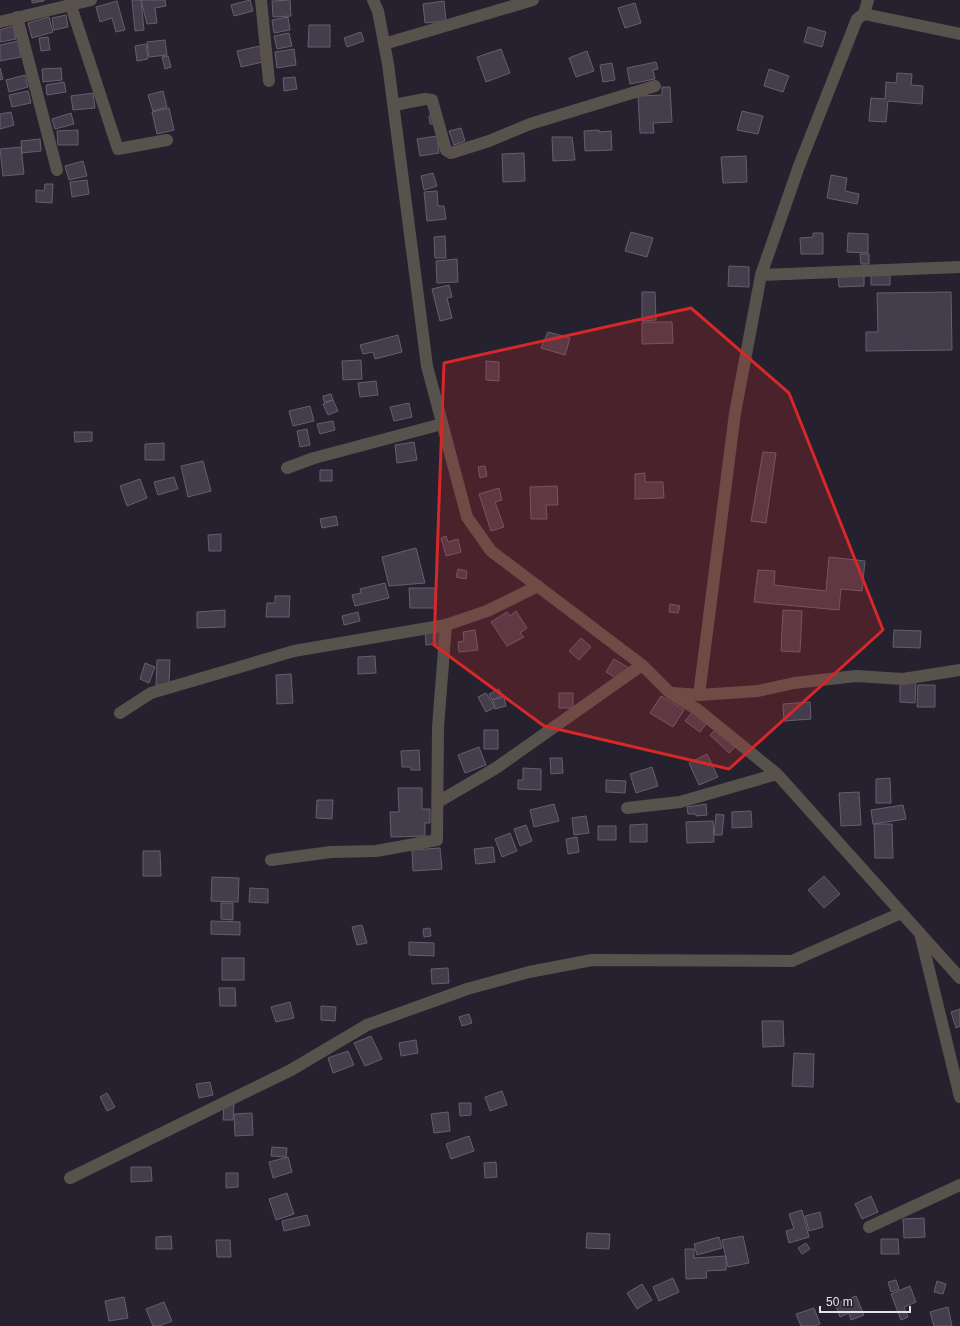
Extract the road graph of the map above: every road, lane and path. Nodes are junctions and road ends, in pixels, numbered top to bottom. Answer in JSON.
{"nodes":[{"id":1,"x":91,"y":0,"type":"edge"},
{"id":2,"x":262,"y":0,"type":"edge"},
{"id":3,"x":374,"y":0,"type":"edge"},
{"id":4,"x":533,"y":0,"type":"edge"},
{"id":5,"x":868,"y":0,"type":"edge"},
{"id":6,"x":71,"y":6,"type":"junction"},
{"id":7,"x":864,"y":14,"type":"junction"},
{"id":8,"x":17,"y":17,"type":"junction"},
{"id":9,"x":0,"y":22,"type":"edge"},
{"id":10,"x":960,"y":34,"type":"edge"},
{"id":11,"x":384,"y":44,"type":"junction"},
{"id":12,"x":269,"y":81,"type":"dead end"},
{"id":13,"x":655,"y":86,"type":"dead end"},
{"id":14,"x":394,"y":105,"type":"junction"},
{"id":15,"x":167,"y":140,"type":"dead end"},
{"id":16,"x":57,"y":170,"type":"dead end"},
{"id":17,"x":960,"y":267,"type":"edge"},
{"id":18,"x":761,"y":276,"type":"junction"},
{"id":19,"x":442,"y":424,"type":"junction"},
{"id":20,"x":287,"y":468,"type":"dead end"},
{"id":21,"x":538,"y":586,"type":"junction"},
{"id":22,"x":446,"y":625,"type":"junction"},
{"id":23,"x":642,"y":665,"type":"junction"},
{"id":24,"x":960,"y":670,"type":"edge"},
{"id":25,"x":670,"y":693,"type":"junction"},
{"id":26,"x":699,"y":695,"type":"junction"},
{"id":27,"x":120,"y":713,"type":"dead end"},
{"id":28,"x":777,"y":774,"type":"junction"},
{"id":29,"x":438,"y":802,"type":"junction"},
{"id":30,"x":627,"y":808,"type":"dead end"},
{"id":31,"x":271,"y":860,"type":"dead end"},
{"id":32,"x":900,"y":913,"type":"junction"},
{"id":33,"x":920,"y":932,"type":"junction"},
{"id":34,"x":960,"y":978,"type":"edge"},
{"id":35,"x":960,"y":1097,"type":"edge"},
{"id":36,"x":70,"y":1178,"type":"dead end"},
{"id":37,"x":960,"y":1185,"type":"edge"},
{"id":38,"x":869,"y":1227,"type":"dead end"}],
"edges":[{"from":1,"to":6,"type":"street"},
{"from":2,"to":12,"type":"street"},
{"from":3,"to":11,"type":"street"},
{"from":4,"to":11,"type":"street"},
{"from":5,"to":7,"type":"street"},
{"from":6,"to":8,"type":"street"},
{"from":6,"to":15,"type":"street"},
{"from":7,"to":10,"type":"street"},
{"from":7,"to":18,"type":"street"},
{"from":8,"to":9,"type":"street"},
{"from":8,"to":16,"type":"street"},
{"from":11,"to":14,"type":"street"},
{"from":13,"to":14,"type":"street"},
{"from":14,"to":19,"type":"street"},
{"from":17,"to":18,"type":"street"},
{"from":18,"to":26,"type":"street"},
{"from":19,"to":20,"type":"street"},
{"from":19,"to":21,"type":"street"},
{"from":21,"to":22,"type":"street"},
{"from":21,"to":23,"type":"street"},
{"from":22,"to":27,"type":"street"},
{"from":22,"to":29,"type":"street"},
{"from":23,"to":25,"type":"street"},
{"from":23,"to":29,"type":"street"},
{"from":24,"to":26,"type":"street"},
{"from":25,"to":26,"type":"street"},
{"from":25,"to":28,"type":"street"},
{"from":28,"to":30,"type":"street"},
{"from":28,"to":32,"type":"street"},
{"from":29,"to":31,"type":"street"},
{"from":32,"to":33,"type":"street"},
{"from":32,"to":36,"type":"street"},
{"from":33,"to":34,"type":"street"},
{"from":33,"to":35,"type":"street"},
{"from":37,"to":38,"type":"street"}]}
